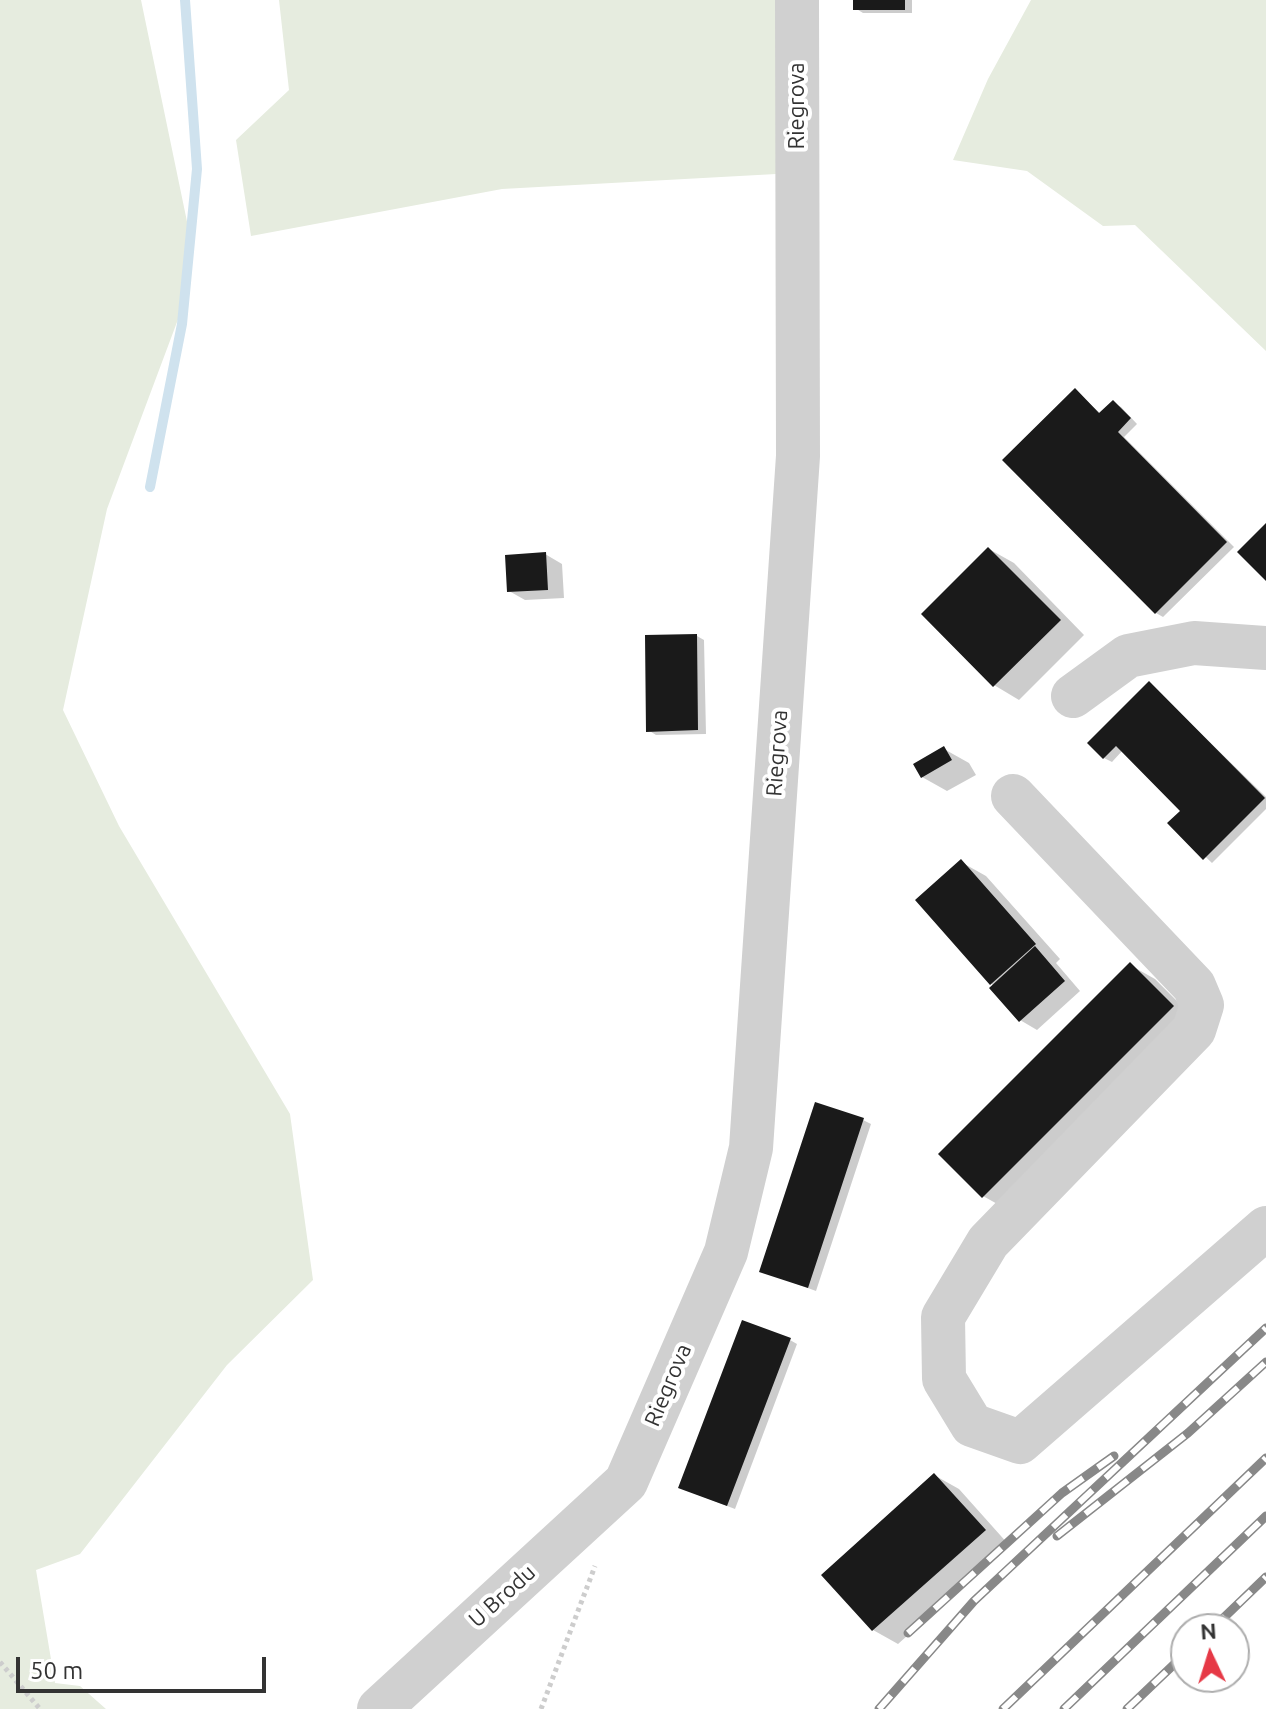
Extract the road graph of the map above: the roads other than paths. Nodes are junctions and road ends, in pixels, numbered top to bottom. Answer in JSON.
{"nodes":[{"id":1,"x":797,"y":0,"type":"edge"},
{"id":2,"x":1266,"y":648,"type":"edge"},
{"id":3,"x":1073,"y":696,"type":"dead end"},
{"id":4,"x":1013,"y":796,"type":"dead end"},
{"id":5,"x":1266,"y":1228,"type":"edge"},
{"id":6,"x":626,"y":1482,"type":"joint"},
{"id":7,"x":379,"y":1709,"type":"edge"}],
"edges":[{"from":1,"to":6,"type":"street","name":"Riegrova"},
{"from":2,"to":3,"type":"street"},
{"from":4,"to":5,"type":"street"},
{"from":6,"to":7,"type":"street","name":"U Brodu"}]}
